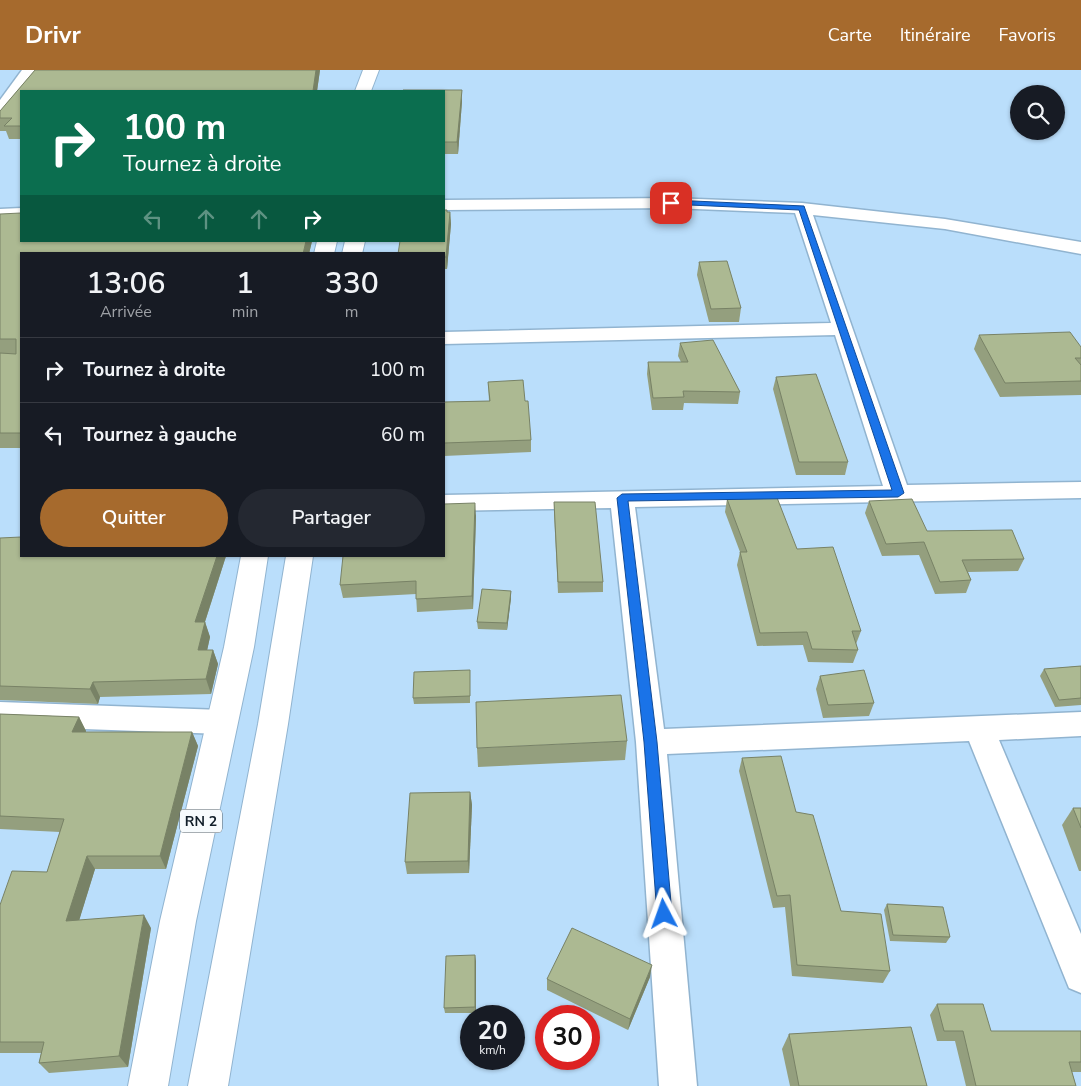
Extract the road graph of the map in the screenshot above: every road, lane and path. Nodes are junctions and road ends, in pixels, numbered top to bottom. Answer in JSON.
{"nodes":[{"id":1,"x":30,"y":70,"type":"edge"},
{"id":2,"x":371,"y":70,"type":"edge"},
{"id":3,"x":378,"y":70,"type":"edge"},
{"id":4,"x":363,"y":90,"type":"edge"},
{"id":5,"x":376,"y":90,"type":"edge"},
{"id":6,"x":0,"y":110,"type":"edge"},
{"id":7,"x":445,"y":205,"type":"edge"},
{"id":8,"x":802,"y":208,"type":"junction"},
{"id":9,"x":20,"y":213,"type":"edge"},
{"id":10,"x":0,"y":214,"type":"edge"},
{"id":11,"x":1081,"y":248,"type":"edge"},
{"id":12,"x":844,"y":329,"type":"junction"},
{"id":13,"x":445,"y":338,"type":"edge"},
{"id":14,"x":1081,"y":490,"type":"edge"},
{"id":15,"x":898,"y":493,"type":"junction"},
{"id":16,"x":622,"y":498,"type":"junction"},
{"id":17,"x":445,"y":503,"type":"edge"},
{"id":18,"x":255,"y":557,"type":"edge"},
{"id":19,"x":300,"y":557,"type":"edge"},
{"id":20,"x":0,"y":714,"type":"edge"},
{"id":21,"x":222,"y":722,"type":"junction"},
{"id":22,"x":1081,"y":724,"type":"edge"},
{"id":23,"x":979,"y":728,"type":"junction"},
{"id":24,"x":651,"y":742,"type":"junction"},
{"id":25,"x":1081,"y":976,"type":"edge"},
{"id":26,"x":148,"y":1086,"type":"edge"},
{"id":27,"x":208,"y":1086,"type":"edge"},
{"id":28,"x":678,"y":1086,"type":"edge"}],
"edges":[{"from":1,"to":6,"type":"street"},
{"from":2,"to":4,"type":"main road"},
{"from":3,"to":5,"type":"main road"},
{"from":7,"to":8,"type":"street"},
{"from":8,"to":11,"type":"street"},
{"from":8,"to":12,"type":"street"},
{"from":9,"to":10,"type":"street"},
{"from":12,"to":13,"type":"street"},
{"from":12,"to":15,"type":"street"},
{"from":14,"to":15,"type":"street"},
{"from":15,"to":16,"type":"street"},
{"from":16,"to":17,"type":"street"},
{"from":16,"to":24,"type":"street"},
{"from":18,"to":21,"type":"main road","number":"RN 2"},
{"from":19,"to":27,"type":"main road"},
{"from":20,"to":21,"type":"street"},
{"from":21,"to":26,"type":"main road","number":"RN 2"},
{"from":22,"to":23,"type":"street"},
{"from":23,"to":24,"type":"street"},
{"from":23,"to":25,"type":"street"},
{"from":24,"to":28,"type":"street"}]}
